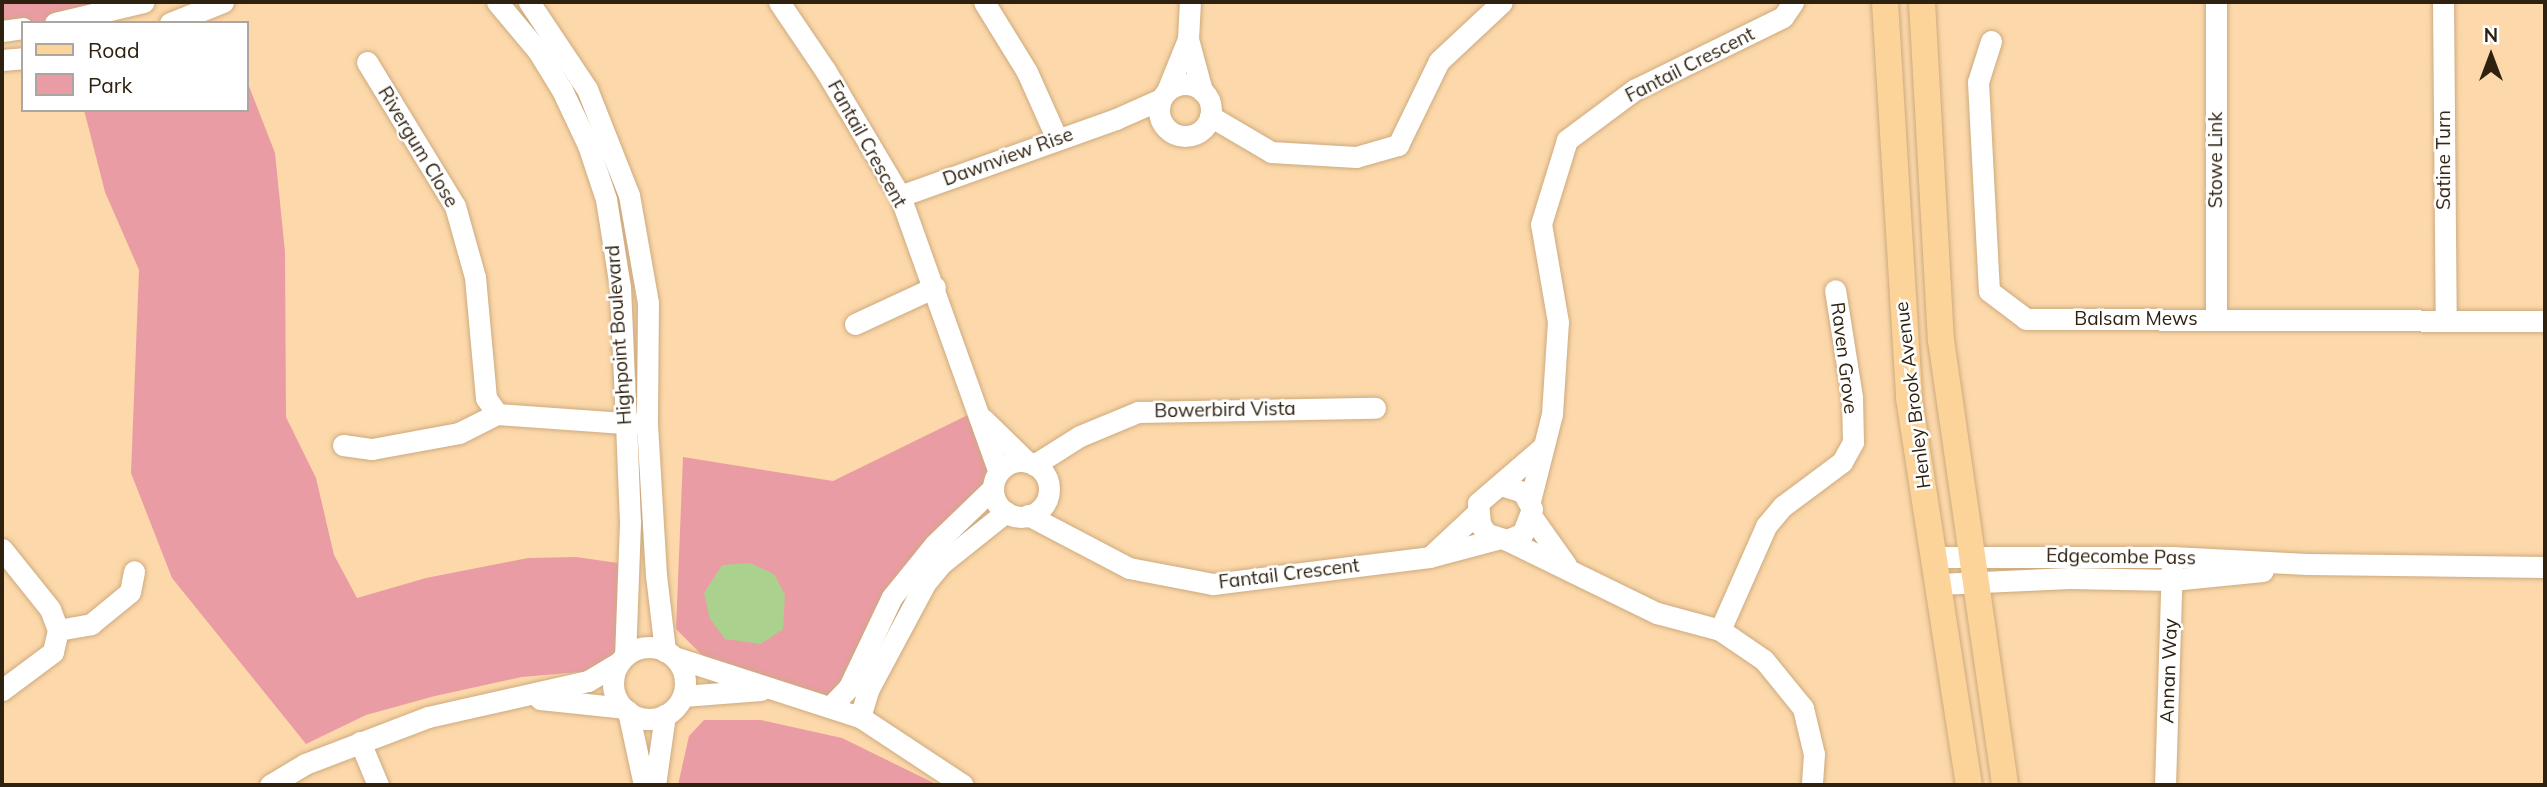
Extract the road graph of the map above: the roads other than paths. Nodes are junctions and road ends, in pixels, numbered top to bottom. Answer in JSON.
{"nodes":[{"id":1,"x":144,"y":2,"type":"edge"},
{"id":2,"x":223,"y":2,"type":"edge"},
{"id":3,"x":497,"y":2,"type":"edge"},
{"id":4,"x":528,"y":2,"type":"edge"},
{"id":5,"x":779,"y":2,"type":"edge"},
{"id":6,"x":984,"y":2,"type":"edge"},
{"id":7,"x":1190,"y":2,"type":"edge"},
{"id":8,"x":1502,"y":2,"type":"edge"},
{"id":9,"x":1793,"y":2,"type":"edge"},
{"id":10,"x":1885,"y":2,"type":"edge"},
{"id":11,"x":1922,"y":2,"type":"edge"},
{"id":12,"x":2216,"y":2,"type":"edge"},
{"id":13,"x":2443,"y":2,"type":"edge"},
{"id":14,"x":63,"y":21,"type":"edge"},
{"id":15,"x":175,"y":21,"type":"edge"},
{"id":16,"x":21,"y":28,"type":"edge"},
{"id":17,"x":2,"y":31,"type":"edge"},
{"id":18,"x":1188,"y":40,"type":"junction"},
{"id":19,"x":1991,"y":41,"type":"dead end"},
{"id":20,"x":21,"y":58,"type":"edge"},
{"id":21,"x":2,"y":61,"type":"edge"},
{"id":22,"x":367,"y":62,"type":"dead end"},
{"id":23,"x":1202,"y":91,"type":"junction"},
{"id":24,"x":1164,"y":95,"type":"junction"},
{"id":25,"x":1116,"y":120,"type":"junction"},
{"id":26,"x":1161,"y":120,"type":"junction"},
{"id":27,"x":1205,"y":124,"type":"junction"},
{"id":28,"x":1057,"y":139,"type":"junction"},
{"id":29,"x":900,"y":196,"type":"junction"},
{"id":30,"x":935,"y":287,"type":"junction"},
{"id":31,"x":1835,"y":290,"type":"dead end"},
{"id":32,"x":2216,"y":318,"type":"junction"},
{"id":33,"x":2446,"y":318,"type":"junction"},
{"id":34,"x":2545,"y":321,"type":"edge"},
{"id":35,"x":855,"y":324,"type":"dead end"},
{"id":36,"x":1374,"y":408,"type":"dead end"},
{"id":37,"x":497,"y":414,"type":"junction"},
{"id":38,"x":980,"y":415,"type":"junction"},
{"id":39,"x":637,"y":424,"type":"junction"},
{"id":40,"x":1080,"y":436,"type":"junction"},
{"id":41,"x":343,"y":445,"type":"dead end"},
{"id":42,"x":1542,"y":448,"type":"junction"},
{"id":43,"x":1031,"y":463,"type":"junction"},
{"id":44,"x":996,"y":480,"type":"junction"},
{"id":45,"x":1501,"y":485,"type":"junction"},
{"id":46,"x":1048,"y":493,"type":"junction"},
{"id":47,"x":1531,"y":509,"type":"junction"},
{"id":48,"x":1006,"y":512,"type":"junction"},
{"id":49,"x":1477,"y":513,"type":"junction"},
{"id":50,"x":1028,"y":516,"type":"junction"},
{"id":51,"x":1074,"y":539,"type":"junction"},
{"id":52,"x":1502,"y":540,"type":"junction"},
{"id":53,"x":2,"y":548,"type":"edge"},
{"id":54,"x":1429,"y":557,"type":"junction"},
{"id":55,"x":1934,"y":557,"type":"junction"},
{"id":56,"x":2172,"y":557,"type":"junction"},
{"id":57,"x":2307,"y":564,"type":"junction"},
{"id":58,"x":1567,"y":567,"type":"junction"},
{"id":59,"x":2545,"y":567,"type":"edge"},
{"id":60,"x":1977,"y":569,"type":"junction"},
{"id":61,"x":134,"y":571,"type":"dead end"},
{"id":62,"x":2172,"y":580,"type":"junction"},
{"id":63,"x":1939,"y":584,"type":"junction"},
{"id":64,"x":58,"y":630,"type":"junction"},
{"id":65,"x":1720,"y":630,"type":"junction"},
{"id":66,"x":670,"y":654,"type":"junction"},
{"id":67,"x":623,"y":659,"type":"junction"},
{"id":68,"x":2,"y":690,"type":"edge"},
{"id":69,"x":781,"y":690,"type":"junction"},
{"id":70,"x":683,"y":696,"type":"junction"},
{"id":71,"x":520,"y":697,"type":"junction"},
{"id":72,"x":830,"y":707,"type":"junction"},
{"id":73,"x":626,"y":710,"type":"junction"},
{"id":74,"x":664,"y":715,"type":"junction"},
{"id":75,"x":860,"y":716,"type":"junction"},
{"id":76,"x":360,"y":742,"type":"junction"},
{"id":77,"x":270,"y":785,"type":"edge"},
{"id":78,"x":378,"y":785,"type":"edge"},
{"id":79,"x":644,"y":785,"type":"edge"},
{"id":80,"x":655,"y":785,"type":"edge"},
{"id":81,"x":963,"y":785,"type":"edge"},
{"id":82,"x":1812,"y":785,"type":"edge"},
{"id":83,"x":1969,"y":785,"type":"edge"},
{"id":84,"x":2005,"y":785,"type":"edge"},
{"id":85,"x":2165,"y":785,"type":"edge"}],
"edges":[{"from":1,"to":14,"type":"street"},
{"from":2,"to":15,"type":"street"},
{"from":3,"to":39,"type":"street","name":"Highpoint Boulevard"},
{"from":4,"to":39,"type":"street","name":"Highpoint Boulevard"},
{"from":5,"to":29,"type":"street","name":"Fantail Crescent"},
{"from":6,"to":28,"type":"street"},
{"from":7,"to":18,"type":"street"},
{"from":8,"to":27,"type":"street"},
{"from":9,"to":42,"type":"street","name":"Fantail Crescent"},
{"from":10,"to":55,"type":"main road","name":"Henley Brook Avenue"},
{"from":11,"to":60,"type":"main road","name":"Henley Brook Avenue"},
{"from":12,"to":32,"type":"street","name":"Stowe Link"},
{"from":13,"to":33,"type":"street","name":"Satine Turn"},
{"from":16,"to":17,"type":"street"},
{"from":18,"to":23,"type":"street"},
{"from":18,"to":24,"type":"street"},
{"from":19,"to":32,"type":"street","name":"Balsam Mews"},
{"from":20,"to":21,"type":"street"},
{"from":22,"to":37,"type":"street","name":"Rivergum Close"},
{"from":23,"to":24,"type":"street"},
{"from":23,"to":27,"type":"street"},
{"from":24,"to":25,"type":"street","name":"Dawnview Rise"},
{"from":24,"to":26,"type":"street"},
{"from":25,"to":26,"type":"street","name":"Dawnview Rise"},
{"from":25,"to":28,"type":"street","name":"Dawnview Rise"},
{"from":26,"to":27,"type":"street"},
{"from":28,"to":29,"type":"street","name":"Dawnview Rise"},
{"from":29,"to":30,"type":"street","name":"Fantail Crescent"},
{"from":30,"to":35,"type":"street"},
{"from":30,"to":38,"type":"street","name":"Fantail Crescent"},
{"from":31,"to":65,"type":"street","name":"Raven Grove"},
{"from":32,"to":33,"type":"street","name":"Balsam Mews"},
{"from":33,"to":34,"type":"street","name":"Balsam Mews"},
{"from":36,"to":40,"type":"street","name":"Bowerbird Vista"},
{"from":37,"to":39,"type":"street"},
{"from":37,"to":41,"type":"street"},
{"from":38,"to":43,"type":"street","name":"Fantail Crescent"},
{"from":38,"to":44,"type":"street","name":"Fantail Crescent"},
{"from":39,"to":66,"type":"street","name":"Highpoint Boulevard"},
{"from":39,"to":67,"type":"street","name":"Highpoint Boulevard"},
{"from":40,"to":43,"type":"street","name":"Bowerbird Vista"},
{"from":40,"to":46,"type":"street"},
{"from":42,"to":45,"type":"street"},
{"from":42,"to":47,"type":"street","name":"Fantail Crescent"},
{"from":43,"to":44,"type":"street"},
{"from":43,"to":46,"type":"street"},
{"from":44,"to":48,"type":"street"},
{"from":44,"to":72,"type":"street"},
{"from":45,"to":47,"type":"street"},
{"from":45,"to":49,"type":"street"},
{"from":46,"to":50,"type":"street"},
{"from":46,"to":51,"type":"street","name":"Fantail Crescent"},
{"from":47,"to":52,"type":"street"},
{"from":47,"to":58,"type":"street"},
{"from":48,"to":50,"type":"street"},
{"from":48,"to":75,"type":"street"},
{"from":49,"to":52,"type":"street"},
{"from":49,"to":54,"type":"street"},
{"from":50,"to":51,"type":"street","name":"Fantail Crescent"},
{"from":51,"to":54,"type":"street","name":"Fantail Crescent"},
{"from":52,"to":54,"type":"street","name":"Fantail Crescent"},
{"from":52,"to":58,"type":"street"},
{"from":53,"to":64,"type":"street"},
{"from":55,"to":60,"type":"street","name":"Edgecombe Pass"},
{"from":55,"to":63,"type":"main road","name":"Henley Brook Avenue"},
{"from":56,"to":57,"type":"street","name":"Edgecombe Pass"},
{"from":56,"to":60,"type":"street","name":"Edgecombe Pass"},
{"from":56,"to":62,"type":"street","name":"Annan Way"},
{"from":57,"to":59,"type":"street","name":"Edgecombe Pass"},
{"from":57,"to":62,"type":"street","name":"Edgecombe Pass"},
{"from":58,"to":65,"type":"street"},
{"from":60,"to":62,"type":"street","name":"Edgecombe Pass"},
{"from":60,"to":63,"type":"street","name":"Edgecombe Pass"},
{"from":60,"to":84,"type":"main road","name":"Henley Brook Avenue"},
{"from":61,"to":64,"type":"street"},
{"from":62,"to":85,"type":"street","name":"Annan Way"},
{"from":63,"to":83,"type":"main road","name":"Henley Brook Avenue"},
{"from":64,"to":68,"type":"street"},
{"from":65,"to":82,"type":"street"},
{"from":66,"to":67,"type":"street"},
{"from":66,"to":69,"type":"street"},
{"from":66,"to":70,"type":"street"},
{"from":67,"to":71,"type":"street"},
{"from":67,"to":73,"type":"street"},
{"from":69,"to":70,"type":"street"},
{"from":69,"to":72,"type":"street"},
{"from":70,"to":74,"type":"street"},
{"from":71,"to":73,"type":"street"},
{"from":71,"to":76,"type":"street"},
{"from":72,"to":75,"type":"street"},
{"from":73,"to":74,"type":"street"},
{"from":73,"to":79,"type":"street"},
{"from":74,"to":80,"type":"street"},
{"from":75,"to":81,"type":"street"},
{"from":76,"to":77,"type":"street"},
{"from":76,"to":78,"type":"street"}]}
